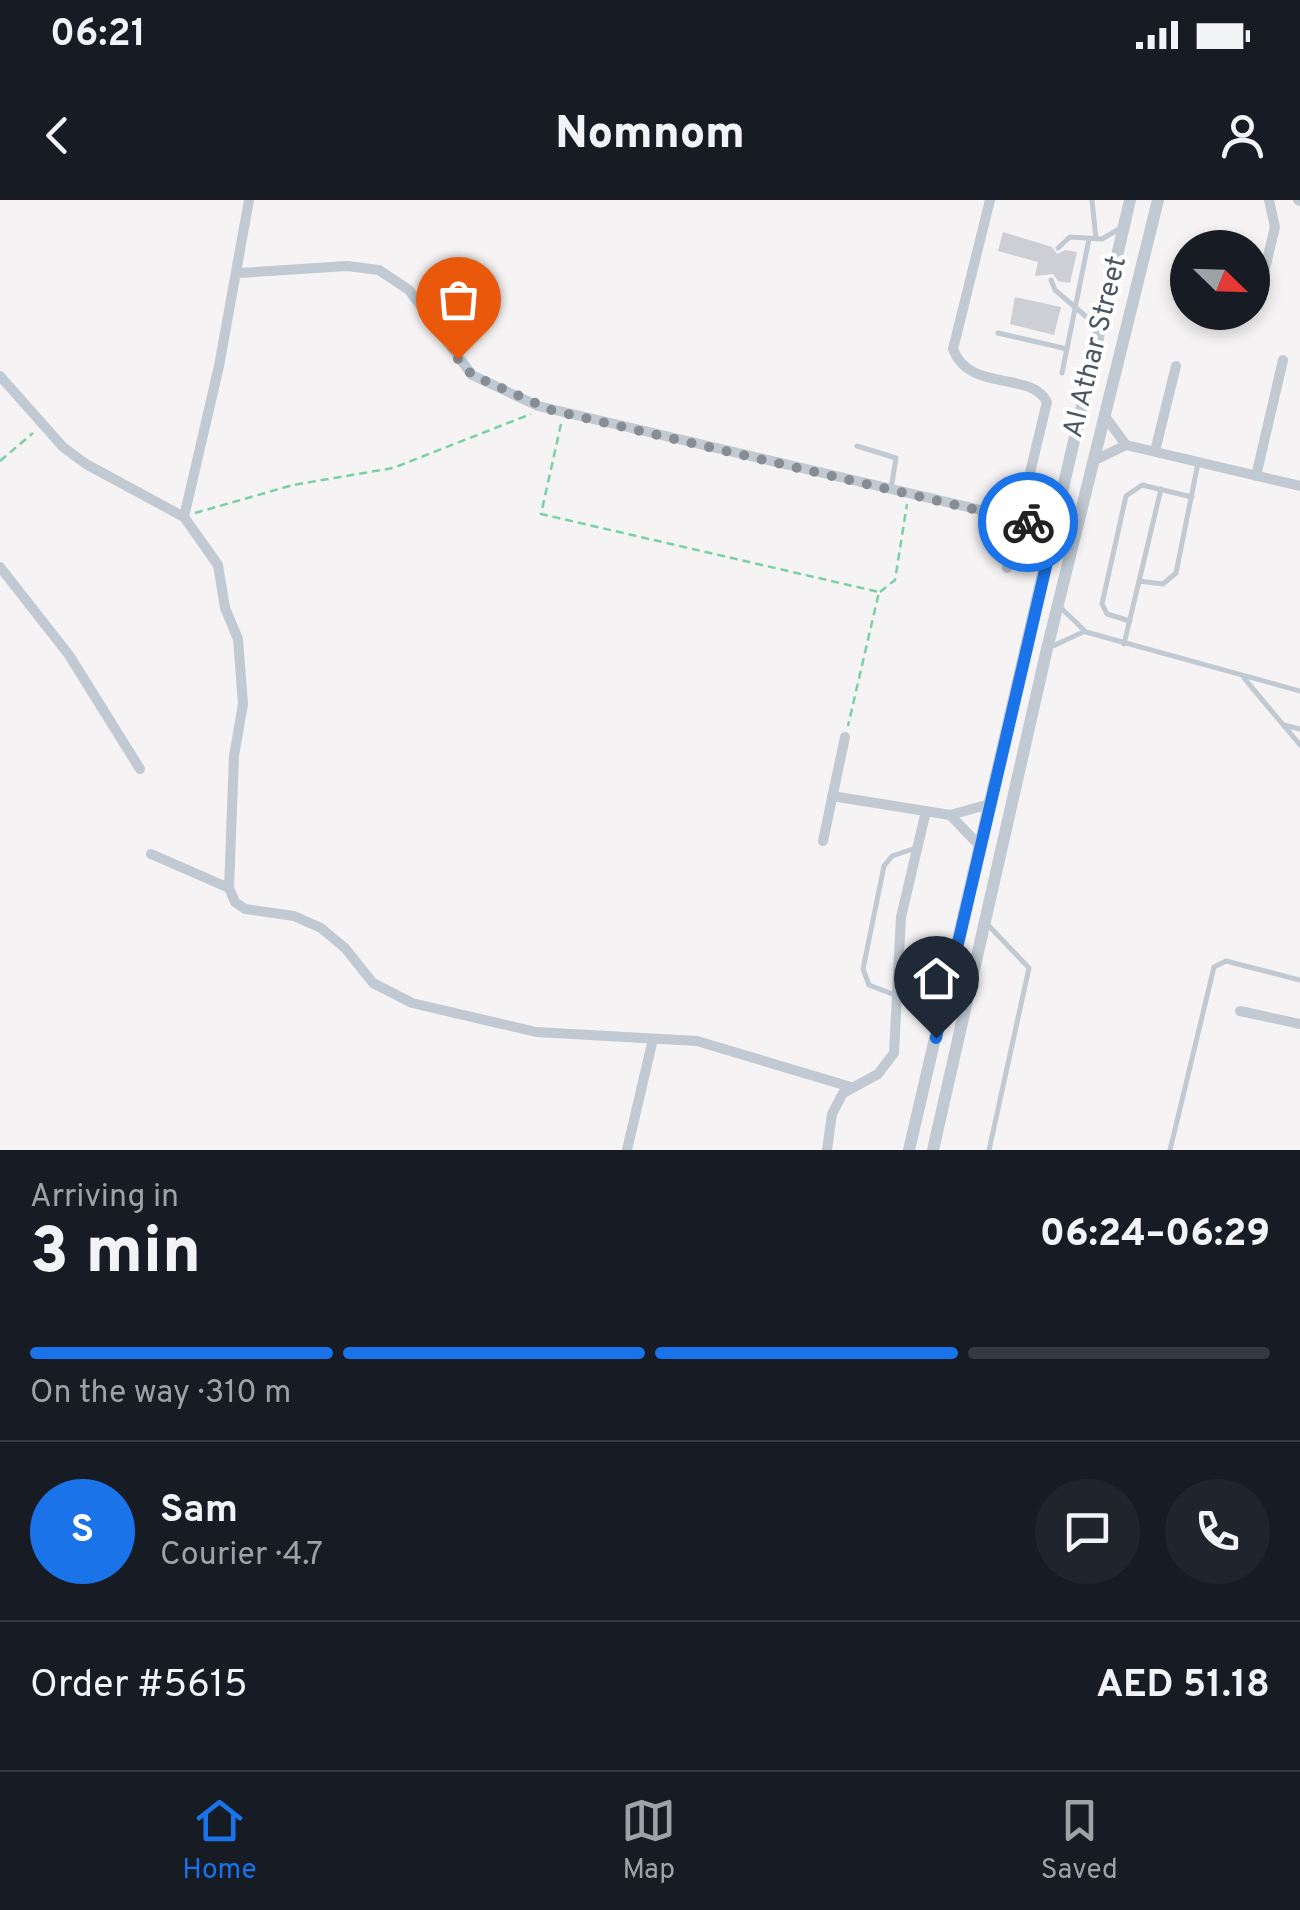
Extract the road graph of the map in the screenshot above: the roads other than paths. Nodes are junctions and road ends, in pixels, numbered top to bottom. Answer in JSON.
{"nodes":[{"id":1,"x":249,"y":200,"type":"edge"},
{"id":2,"x":990,"y":200,"type":"edge"},
{"id":3,"x":1092,"y":200,"type":"edge"},
{"id":4,"x":1158,"y":200,"type":"edge"},
{"id":5,"x":1269,"y":200,"type":"edge"},
{"id":6,"x":1129,"y":206,"type":"edge"},
{"id":7,"x":1093,"y":239,"type":"junction"},
{"id":8,"x":1058,"y":248,"type":"dead end"},
{"id":9,"x":1270,"y":248,"type":"edge"},
{"id":10,"x":238,"y":273,"type":"junction"},
{"id":11,"x":1051,"y":280,"type":"dead end"},
{"id":12,"x":1077,"y":306,"type":"junction"},
{"id":13,"x":998,"y":333,"type":"dead end"},
{"id":14,"x":1102,"y":335,"type":"junction"},
{"id":15,"x":1068,"y":350,"type":"junction"},
{"id":16,"x":1283,"y":360,"type":"dead end"},
{"id":17,"x":1176,"y":366,"type":"dead end"},
{"id":18,"x":1062,"y":372,"type":"dead end"},
{"id":19,"x":0,"y":376,"type":"edge"},
{"id":20,"x":1104,"y":415,"type":"junction"},
{"id":21,"x":1126,"y":445,"type":"junction"},
{"id":22,"x":857,"y":446,"type":"dead end"},
{"id":23,"x":1155,"y":451,"type":"junction"},
{"id":24,"x":1093,"y":461,"type":"junction"},
{"id":25,"x":1198,"y":463,"type":"junction"},
{"id":26,"x":1256,"y":476,"type":"junction"},
{"id":27,"x":1300,"y":486,"type":"edge"},
{"id":28,"x":891,"y":489,"type":"junction"},
{"id":29,"x":1161,"y":489,"type":"junction"},
{"id":30,"x":1192,"y":497,"type":"junction"},
{"id":31,"x":1060,"y":509,"type":"junction"},
{"id":32,"x":184,"y":516,"type":"junction"},
{"id":33,"x":1019,"y":518,"type":"junction"},
{"id":34,"x":1051,"y":545,"type":"junction"},
{"id":35,"x":0,"y":568,"type":"edge"},
{"id":36,"x":1007,"y":568,"type":"dead end"},
{"id":37,"x":1139,"y":581,"type":"junction"},
{"id":38,"x":1060,"y":604,"type":"junction"},
{"id":39,"x":1130,"y":621,"type":"junction"},
{"id":40,"x":1086,"y":632,"type":"junction"},
{"id":41,"x":1124,"y":644,"type":"junction"},
{"id":42,"x":1046,"y":653,"type":"junction"},
{"id":43,"x":1244,"y":678,"type":"junction"},
{"id":44,"x":1300,"y":692,"type":"edge"},
{"id":45,"x":1282,"y":724,"type":"junction"},
{"id":46,"x":1300,"y":729,"type":"edge"},
{"id":47,"x":845,"y":737,"type":"road end"},
{"id":48,"x":1300,"y":745,"type":"edge"},
{"id":49,"x":140,"y":768,"type":"dead end"},
{"id":50,"x":832,"y":796,"type":"junction"},
{"id":51,"x":991,"y":804,"type":"junction"},
{"id":52,"x":926,"y":811,"type":"junction"},
{"id":53,"x":950,"y":815,"type":"junction"},
{"id":54,"x":823,"y":841,"type":"dead end"},
{"id":55,"x":980,"y":846,"type":"junction"},
{"id":56,"x":916,"y":848,"type":"junction"},
{"id":57,"x":151,"y":854,"type":"dead end"},
{"id":58,"x":229,"y":888,"type":"junction"},
{"id":59,"x":986,"y":923,"type":"junction"},
{"id":60,"x":1300,"y":980,"type":"edge"},
{"id":61,"x":895,"y":995,"type":"junction"},
{"id":62,"x":1240,"y":1011,"type":"dead end"},
{"id":63,"x":1300,"y":1024,"type":"edge"},
{"id":64,"x":653,"y":1039,"type":"junction"},
{"id":65,"x":852,"y":1087,"type":"junction"},
{"id":66,"x":627,"y":1150,"type":"edge"},
{"id":67,"x":827,"y":1150,"type":"edge"},
{"id":68,"x":909,"y":1150,"type":"edge"},
{"id":69,"x":933,"y":1150,"type":"edge"},
{"id":70,"x":989,"y":1150,"type":"edge"},
{"id":71,"x":1170,"y":1150,"type":"edge"}],
"edges":[{"from":1,"to":10,"type":"street"},
{"from":2,"to":33,"type":"street"},
{"from":3,"to":7,"type":"lane"},
{"from":4,"to":20,"type":"street","name":"Al Athar Street"},
{"from":5,"to":9,"type":"street"},
{"from":6,"to":7,"type":"lane"},
{"from":6,"to":14,"type":"street","name":"Al Athar Street"},
{"from":7,"to":8,"type":"lane"},
{"from":7,"to":12,"type":"lane"},
{"from":10,"to":28,"type":"street"},
{"from":10,"to":32,"type":"street"},
{"from":11,"to":12,"type":"lane"},
{"from":12,"to":14,"type":"lane"},
{"from":12,"to":15,"type":"lane"},
{"from":13,"to":15,"type":"lane"},
{"from":14,"to":31,"type":"street","name":"Al Athar Street"},
{"from":15,"to":18,"type":"lane"},
{"from":16,"to":26,"type":"street"},
{"from":17,"to":23,"type":"street"},
{"from":19,"to":32,"type":"street"},
{"from":20,"to":21,"type":"street"},
{"from":20,"to":24,"type":"street","name":"Al Athar Street"},
{"from":21,"to":23,"type":"street"},
{"from":21,"to":24,"type":"street"},
{"from":22,"to":28,"type":"lane"},
{"from":23,"to":25,"type":"street"},
{"from":24,"to":38,"type":"street","name":"Al Athar Street"},
{"from":25,"to":26,"type":"street"},
{"from":25,"to":30,"type":"lane"},
{"from":26,"to":27,"type":"street"},
{"from":28,"to":33,"type":"street"},
{"from":29,"to":30,"type":"lane"},
{"from":29,"to":37,"type":"lane"},
{"from":29,"to":39,"type":"lane"},
{"from":30,"to":37,"type":"lane"},
{"from":31,"to":33,"type":"street"},
{"from":31,"to":34,"type":"street","name":"Al Athar Street"},
{"from":32,"to":58,"type":"street"},
{"from":33,"to":34,"type":"street"},
{"from":33,"to":36,"type":"street"},
{"from":34,"to":51,"type":"street","name":"Al Athar Street"},
{"from":35,"to":49,"type":"street"},
{"from":37,"to":39,"type":"lane"},
{"from":38,"to":40,"type":"lane"},
{"from":38,"to":42,"type":"street","name":"Al Athar Street"},
{"from":39,"to":41,"type":"lane"},
{"from":40,"to":41,"type":"lane"},
{"from":40,"to":42,"type":"lane"},
{"from":41,"to":43,"type":"lane"},
{"from":42,"to":59,"type":"street","name":"Al Athar Street"},
{"from":43,"to":44,"type":"lane"},
{"from":43,"to":45,"type":"lane"},
{"from":45,"to":46,"type":"lane"},
{"from":45,"to":48,"type":"lane"},
{"from":47,"to":50,"type":"street"},
{"from":50,"to":52,"type":"street"},
{"from":50,"to":54,"type":"street"},
{"from":51,"to":53,"type":"street"},
{"from":51,"to":55,"type":"street","name":"Al Athar Street"},
{"from":52,"to":53,"type":"street"},
{"from":52,"to":56,"type":"street"},
{"from":53,"to":55,"type":"street"},
{"from":55,"to":68,"type":"street","name":"Al Athar Street"},
{"from":56,"to":61,"type":"street"},
{"from":56,"to":61,"type":"lane"},
{"from":57,"to":58,"type":"street"},
{"from":58,"to":64,"type":"street"},
{"from":59,"to":69,"type":"street","name":"Al Athar Street"},
{"from":59,"to":70,"type":"lane"},
{"from":60,"to":71,"type":"lane"},
{"from":61,"to":65,"type":"street"},
{"from":62,"to":63,"type":"street"},
{"from":64,"to":65,"type":"street"},
{"from":64,"to":66,"type":"street"},
{"from":65,"to":67,"type":"street"}]}
